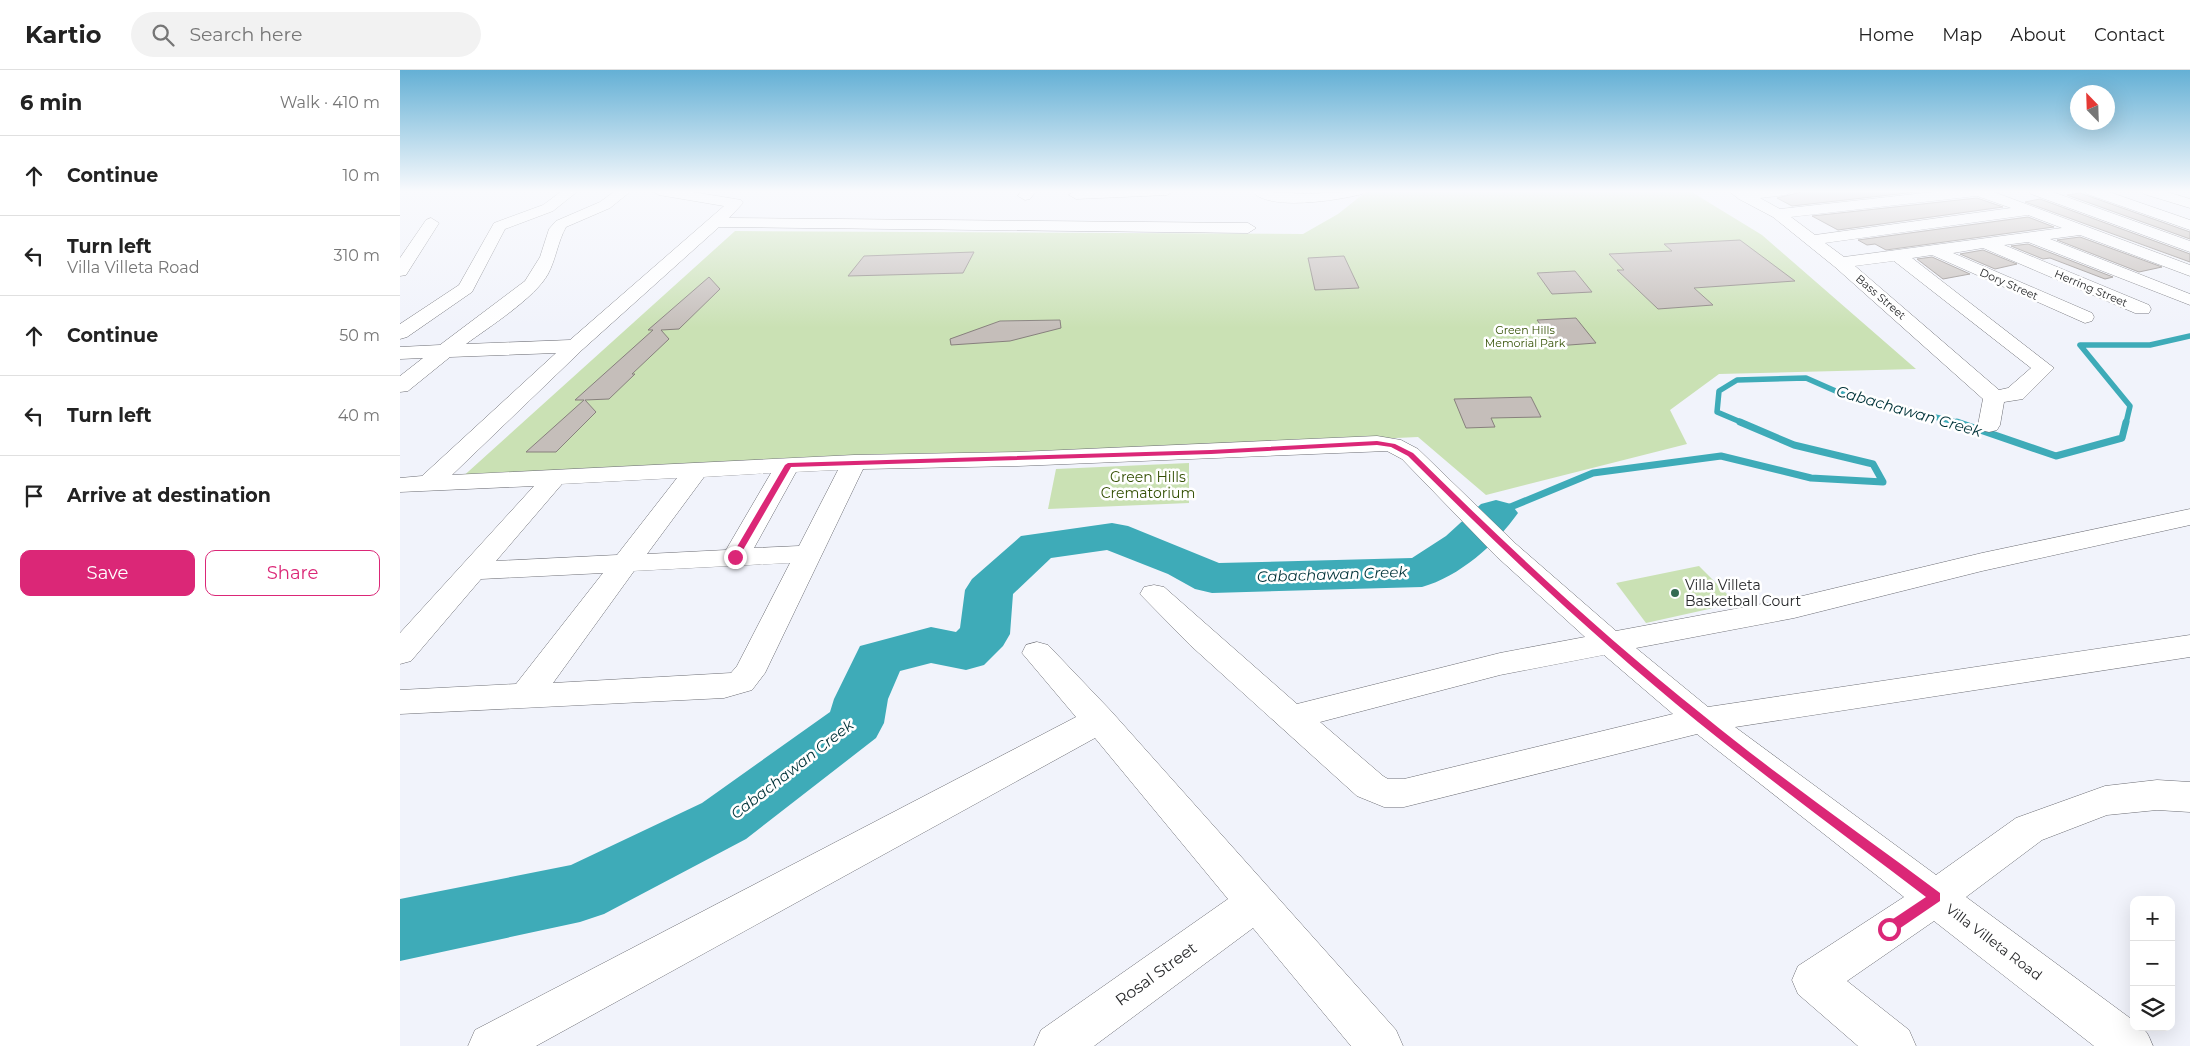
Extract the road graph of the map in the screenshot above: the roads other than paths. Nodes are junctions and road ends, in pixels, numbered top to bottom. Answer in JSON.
{"nodes":[{"id":1,"x":422,"y":237,"type":"edge"},
{"id":2,"x":493,"y":237,"type":"edge"},
{"id":3,"x":555,"y":237,"type":"edge"},
{"id":4,"x":699,"y":237,"type":"edge"},
{"id":5,"x":1807,"y":237,"type":"edge"},
{"id":6,"x":1837,"y":237,"type":"edge"},
{"id":7,"x":2029,"y":237,"type":"junction"},
{"id":8,"x":2032,"y":237,"type":"edge"},
{"id":9,"x":2098,"y":237,"type":"edge"},
{"id":10,"x":2161,"y":237,"type":"edge"},
{"id":11,"x":1812,"y":240,"type":"junction"},
{"id":12,"x":1984,"y":243,"type":"junction"},
{"id":13,"x":2190,"y":247,"type":"edge"},
{"id":14,"x":1933,"y":250,"type":"junction"},
{"id":15,"x":1897,"y":255,"type":"junction"},
{"id":16,"x":1841,"y":263,"type":"junction"},
{"id":17,"x":400,"y":271,"type":"edge"},
{"id":18,"x":2190,"y":271,"type":"edge"},
{"id":19,"x":2190,"y":300,"type":"edge"},
{"id":20,"x":2142,"y":309,"type":"dead end"},
{"id":21,"x":2085,"y":317,"type":"dead end"},
{"id":22,"x":400,"y":333,"type":"edge"},
{"id":23,"x":575,"y":346,"type":"junction"},
{"id":24,"x":448,"y":351,"type":"junction"},
{"id":25,"x":400,"y":353,"type":"edge"},
{"id":26,"x":400,"y":386,"type":"edge"},
{"id":27,"x":1994,"y":396,"type":"junction"},
{"id":28,"x":1989,"y":425,"type":"dead end"},
{"id":29,"x":854,"y":462,"type":"junction"},
{"id":30,"x":788,"y":465,"type":"junction"},
{"id":31,"x":696,"y":469,"type":"junction"},
{"id":32,"x":556,"y":476,"type":"junction"},
{"id":33,"x":428,"y":484,"type":"junction"},
{"id":34,"x":400,"y":485,"type":"edge"},
{"id":35,"x":2190,"y":517,"type":"edge"},
{"id":36,"x":809,"y":554,"type":"junction"},
{"id":37,"x":735,"y":557,"type":"junction"},
{"id":38,"x":626,"y":562,"type":"junction"},
{"id":39,"x":473,"y":571,"type":"junction"},
{"id":40,"x":1154,"y":594,"type":"dead end"},
{"id":41,"x":1611,"y":644,"type":"junction"},
{"id":42,"x":2190,"y":646,"type":"edge"},
{"id":43,"x":400,"y":653,"type":"edge"},
{"id":44,"x":1037,"y":653,"type":"dead end"},
{"id":45,"x":526,"y":695,"type":"junction"},
{"id":46,"x":400,"y":702,"type":"edge"},
{"id":47,"x":1293,"y":717,"type":"junction"},
{"id":48,"x":1099,"y":720,"type":"junction"},
{"id":49,"x":1702,"y":720,"type":"junction"},
{"id":50,"x":2190,"y":797,"type":"edge"},
{"id":51,"x":1936,"y":897,"type":"junction"},
{"id":52,"x":1256,"y":902,"type":"junction"},
{"id":53,"x":490,"y":1046,"type":"edge"},
{"id":54,"x":1057,"y":1046,"type":"edge"},
{"id":55,"x":1380,"y":1046,"type":"edge"},
{"id":56,"x":1893,"y":1046,"type":"edge"},
{"id":57,"x":2130,"y":1046,"type":"edge"}],
"edges":[{"from":1,"to":17,"type":"street"},
{"from":2,"to":22,"type":"street"},
{"from":3,"to":24,"type":"street"},
{"from":4,"to":23,"type":"street"},
{"from":5,"to":11,"type":"street","name":"Bass Street"},
{"from":6,"to":11,"type":"street"},
{"from":7,"to":8,"type":"street"},
{"from":7,"to":12,"type":"street"},
{"from":7,"to":19,"type":"street"},
{"from":9,"to":18,"type":"street"},
{"from":10,"to":13,"type":"street"},
{"from":11,"to":16,"type":"street","name":"Bass Street"},
{"from":12,"to":14,"type":"street"},
{"from":12,"to":20,"type":"street","name":"Herring Street"},
{"from":14,"to":15,"type":"street"},
{"from":14,"to":21,"type":"street","name":"Dory Street"},
{"from":15,"to":16,"type":"street"},
{"from":15,"to":27,"type":"street"},
{"from":16,"to":27,"type":"street","name":"Bass Street"},
{"from":23,"to":24,"type":"street"},
{"from":23,"to":33,"type":"street"},
{"from":24,"to":25,"type":"street"},
{"from":24,"to":26,"type":"street"},
{"from":27,"to":28,"type":"street"},
{"from":29,"to":30,"type":"street","name":"Villa Villeta Road"},
{"from":29,"to":36,"type":"street"},
{"from":29,"to":41,"type":"street","name":"Villa Villeta Road"},
{"from":30,"to":31,"type":"street","name":"Villa Villeta Road"},
{"from":30,"to":37,"type":"street"},
{"from":31,"to":32,"type":"street","name":"Villa Villeta Road"},
{"from":31,"to":38,"type":"street"},
{"from":32,"to":33,"type":"street","name":"Villa Villeta Road"},
{"from":32,"to":39,"type":"street"},
{"from":33,"to":34,"type":"street","name":"Villa Villeta Road"},
{"from":35,"to":41,"type":"street"},
{"from":36,"to":37,"type":"street"},
{"from":36,"to":45,"type":"street"},
{"from":37,"to":38,"type":"street"},
{"from":38,"to":39,"type":"street"},
{"from":38,"to":45,"type":"street"},
{"from":39,"to":43,"type":"street"},
{"from":40,"to":47,"type":"street"},
{"from":41,"to":47,"type":"street"},
{"from":41,"to":49,"type":"street","name":"Villa Villeta Road"},
{"from":42,"to":49,"type":"street"},
{"from":44,"to":48,"type":"street"},
{"from":45,"to":46,"type":"street"},
{"from":47,"to":49,"type":"street"},
{"from":48,"to":52,"type":"street"},
{"from":48,"to":53,"type":"street"},
{"from":49,"to":51,"type":"street","name":"Villa Villeta Road"},
{"from":50,"to":51,"type":"street"},
{"from":51,"to":56,"type":"street"},
{"from":51,"to":57,"type":"street","name":"Villa Villeta Road"},
{"from":52,"to":54,"type":"street","name":"Rosal Street"},
{"from":52,"to":55,"type":"street"}]}
